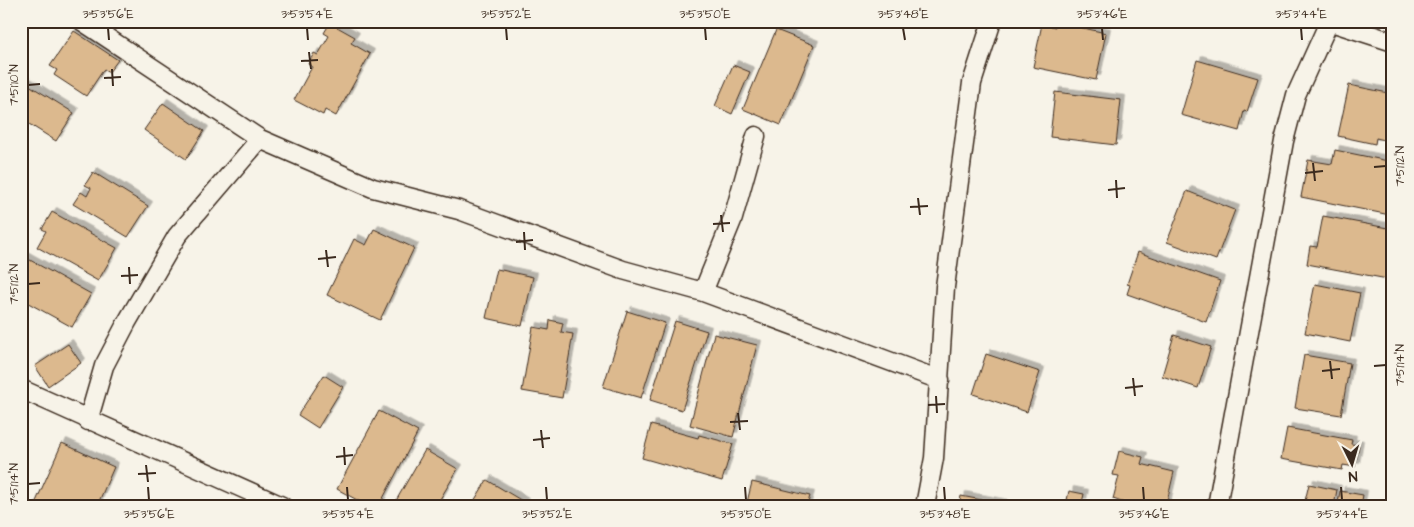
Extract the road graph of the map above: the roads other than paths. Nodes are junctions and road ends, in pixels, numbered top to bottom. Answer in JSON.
{"nodes":[{"id":1,"x":82,"y":21,"type":"edge"},
{"id":2,"x":992,"y":21,"type":"edge"},
{"id":3,"x":1328,"y":22,"type":"edge"},
{"id":4,"x":1393,"y":42,"type":"edge"},
{"id":5,"x":756,"y":136,"type":"dead end"},
{"id":6,"x":260,"y":139,"type":"junction"},
{"id":7,"x":703,"y":292,"type":"junction"},
{"id":8,"x":940,"y":380,"type":"junction"},
{"id":9,"x":21,"y":389,"type":"edge"},
{"id":10,"x":88,"y":421,"type":"junction"},
{"id":11,"x":282,"y":506,"type":"edge"},
{"id":12,"x":925,"y":506,"type":"edge"},
{"id":13,"x":1217,"y":506,"type":"edge"}],
"edges":[{"from":1,"to":6,"type":"street"},
{"from":2,"to":8,"type":"street"},
{"from":3,"to":4,"type":"street"},
{"from":3,"to":13,"type":"street"},
{"from":5,"to":7,"type":"street"},
{"from":6,"to":7,"type":"street"},
{"from":6,"to":10,"type":"street"},
{"from":7,"to":8,"type":"street"},
{"from":8,"to":12,"type":"street"},
{"from":9,"to":10,"type":"street"},
{"from":10,"to":11,"type":"street"}]}
